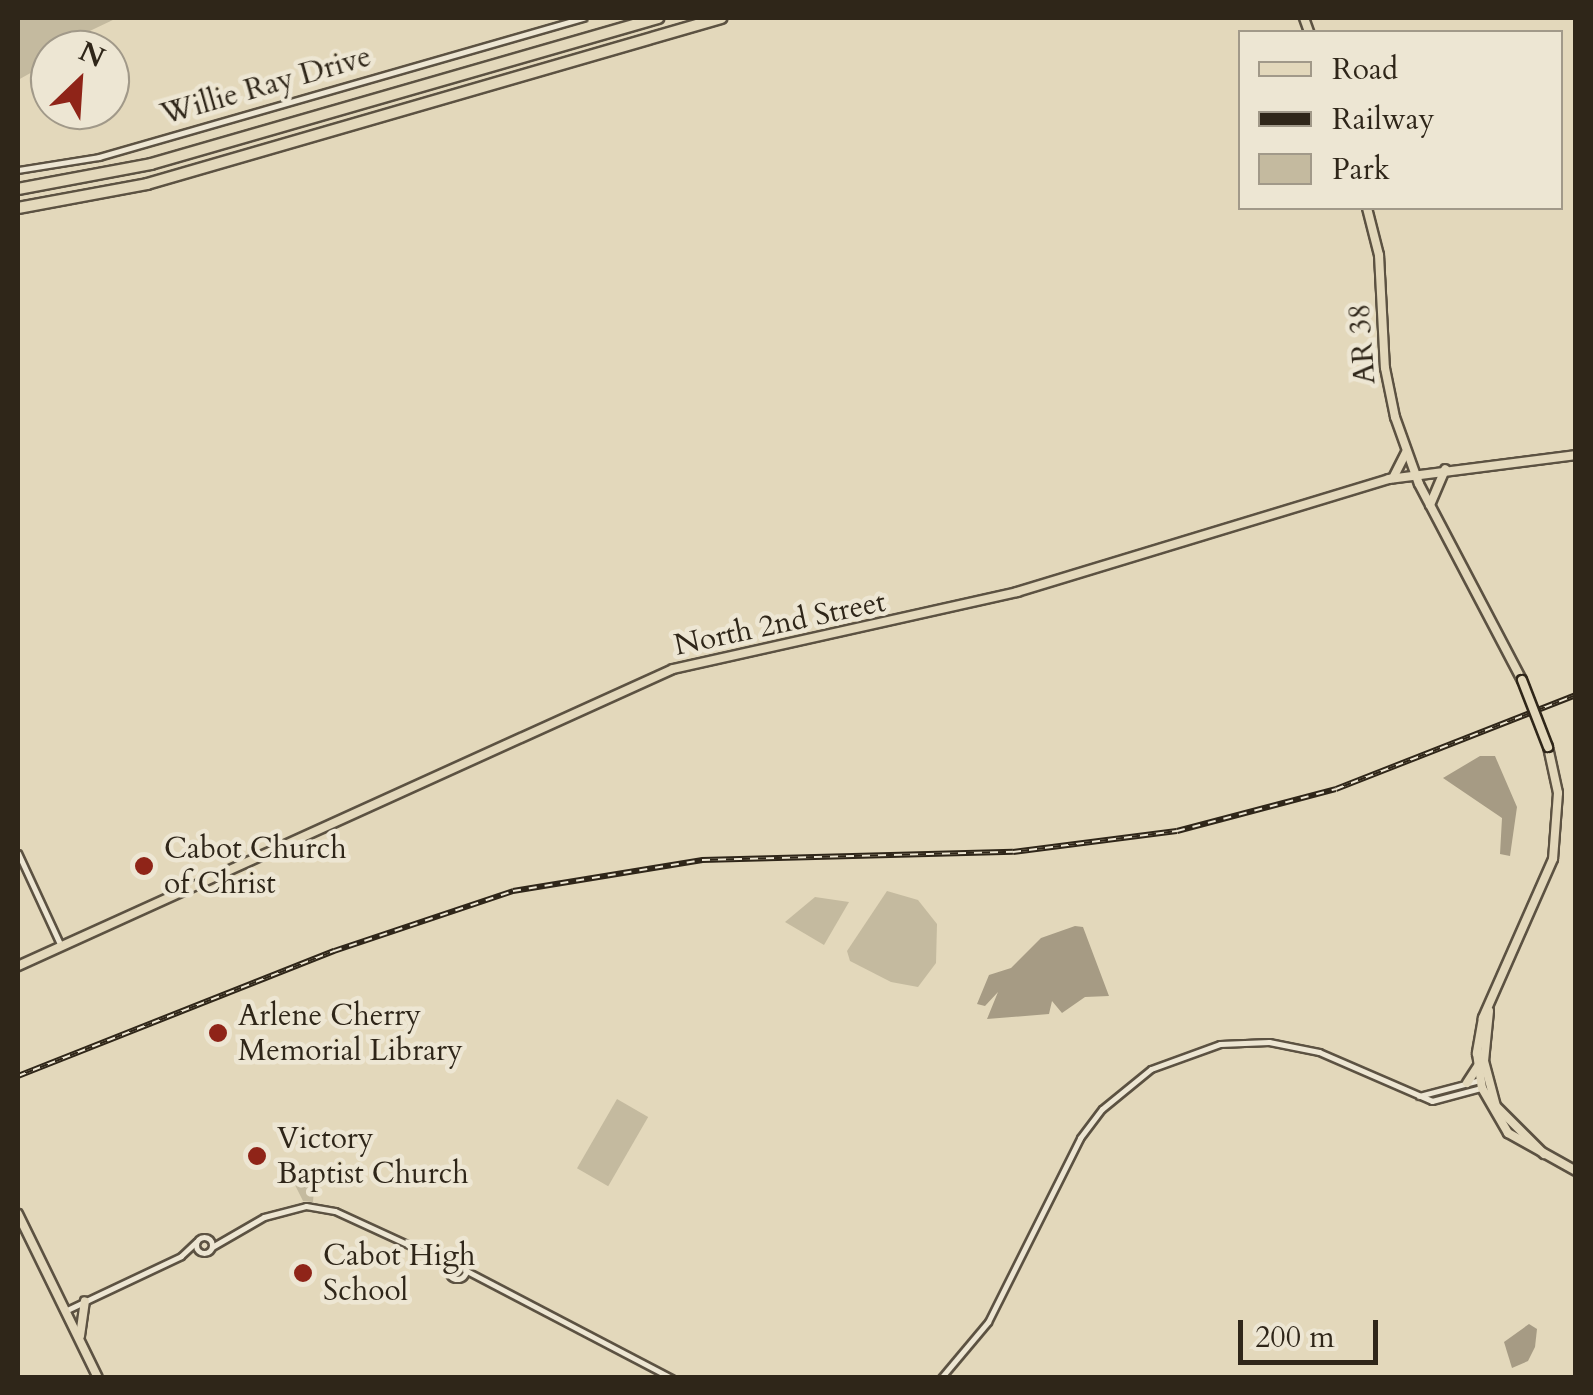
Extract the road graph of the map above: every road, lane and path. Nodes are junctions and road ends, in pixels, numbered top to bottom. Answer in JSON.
{"nodes":[{"id":1,"x":584,"y":18,"type":"edge"},
{"id":2,"x":658,"y":18,"type":"edge"},
{"id":3,"x":721,"y":18,"type":"edge"},
{"id":4,"x":18,"y":170,"type":"edge"},
{"id":5,"x":18,"y":190,"type":"edge"},
{"id":6,"x":18,"y":208,"type":"edge"},
{"id":7,"x":1368,"y":210,"type":"edge"},
{"id":8,"x":1406,"y":447,"type":"junction"},
{"id":9,"x":1576,"y":455,"type":"edge"},
{"id":10,"x":1445,"y":469,"type":"junction"},
{"id":11,"x":1415,"y":474,"type":"junction"},
{"id":12,"x":1392,"y":478,"type":"junction"},
{"id":13,"x":1430,"y":505,"type":"junction"},
{"id":14,"x":18,"y":852,"type":"edge"},
{"id":15,"x":61,"y":946,"type":"junction"},
{"id":16,"x":18,"y":966,"type":"edge"},
{"id":17,"x":1489,"y":1011,"type":"junction"},
{"id":18,"x":1478,"y":1066,"type":"junction"},
{"id":19,"x":1467,"y":1082,"type":"junction"},
{"id":20,"x":1484,"y":1083,"type":"junction"},
{"id":21,"x":1416,"y":1096,"type":"junction"},
{"id":22,"x":1452,"y":1096,"type":"junction"},
{"id":23,"x":1486,"y":1099,"type":"junction"},
{"id":24,"x":1550,"y":1159,"type":"junction"},
{"id":25,"x":1576,"y":1171,"type":"edge"},
{"id":26,"x":18,"y":1214,"type":"edge"},
{"id":27,"x":227,"y":1234,"type":"junction"},
{"id":28,"x":207,"y":1237,"type":"junction"},
{"id":29,"x":196,"y":1242,"type":"junction"},
{"id":30,"x":212,"y":1247,"type":"junction"},
{"id":31,"x":201,"y":1252,"type":"junction"},
{"id":32,"x":181,"y":1256,"type":"junction"},
{"id":33,"x":449,"y":1266,"type":"junction"},
{"id":34,"x":464,"y":1273,"type":"junction"},
{"id":35,"x":85,"y":1301,"type":"junction"},
{"id":36,"x":64,"y":1312,"type":"junction"},
{"id":37,"x":81,"y":1346,"type":"junction"},
{"id":38,"x":98,"y":1378,"type":"edge"},
{"id":39,"x":672,"y":1378,"type":"edge"},
{"id":40,"x":941,"y":1378,"type":"edge"}],
"edges":[{"from":1,"to":4,"type":"street","name":"Willie Ray Drive"},
{"from":2,"to":5,"type":"highway"},
{"from":3,"to":6,"type":"highway"},
{"from":7,"to":8,"type":"main road","name":"AR 38"},
{"from":8,"to":11,"type":"main road","name":"AR 38"},
{"from":8,"to":12,"type":"main road"},
{"from":9,"to":10,"type":"main road","name":"North 2nd Street"},
{"from":10,"to":11,"type":"main road","name":"North 2nd Street"},
{"from":10,"to":13,"type":"main road"},
{"from":11,"to":12,"type":"main road","name":"North 2nd Street"},
{"from":11,"to":13,"type":"main road","name":"AR 38"},
{"from":12,"to":15,"type":"main road","name":"North 2nd Street"},
{"from":13,"to":17,"type":"main road","name":"AR 38","bridge":true},
{"from":14,"to":15,"type":"street"},
{"from":15,"to":16,"type":"main road","name":"North 2nd Street"},
{"from":17,"to":18,"type":"main road"},
{"from":17,"to":20,"type":"main road"},
{"from":18,"to":19,"type":"main road"},
{"from":18,"to":20,"type":"main road"},
{"from":19,"to":20,"type":"street"},
{"from":19,"to":21,"type":"street"},
{"from":20,"to":22,"type":"street"},
{"from":20,"to":23,"type":"main road"},
{"from":20,"to":24,"type":"main road"},
{"from":21,"to":22,"type":"street"},
{"from":21,"to":40,"type":"street"},
{"from":22,"to":23,"type":"street"},
{"from":23,"to":24,"type":"main road"},
{"from":24,"to":25,"type":"main road"},
{"from":26,"to":36,"type":"main road"},
{"from":27,"to":28,"type":"street"},
{"from":27,"to":30,"type":"street"},
{"from":27,"to":33,"type":"street"},
{"from":28,"to":29,"type":"street"},
{"from":28,"to":30,"type":"street"},
{"from":29,"to":31,"type":"street"},
{"from":29,"to":32,"type":"street"},
{"from":30,"to":31,"type":"street"},
{"from":31,"to":32,"type":"street"},
{"from":32,"to":35,"type":"street"},
{"from":33,"to":34,"type":"street"},
{"from":33,"to":34,"type":"street"},
{"from":34,"to":39,"type":"street"},
{"from":35,"to":36,"type":"street"},
{"from":35,"to":37,"type":"main road"},
{"from":36,"to":37,"type":"main road"},
{"from":37,"to":38,"type":"main road"}]}
